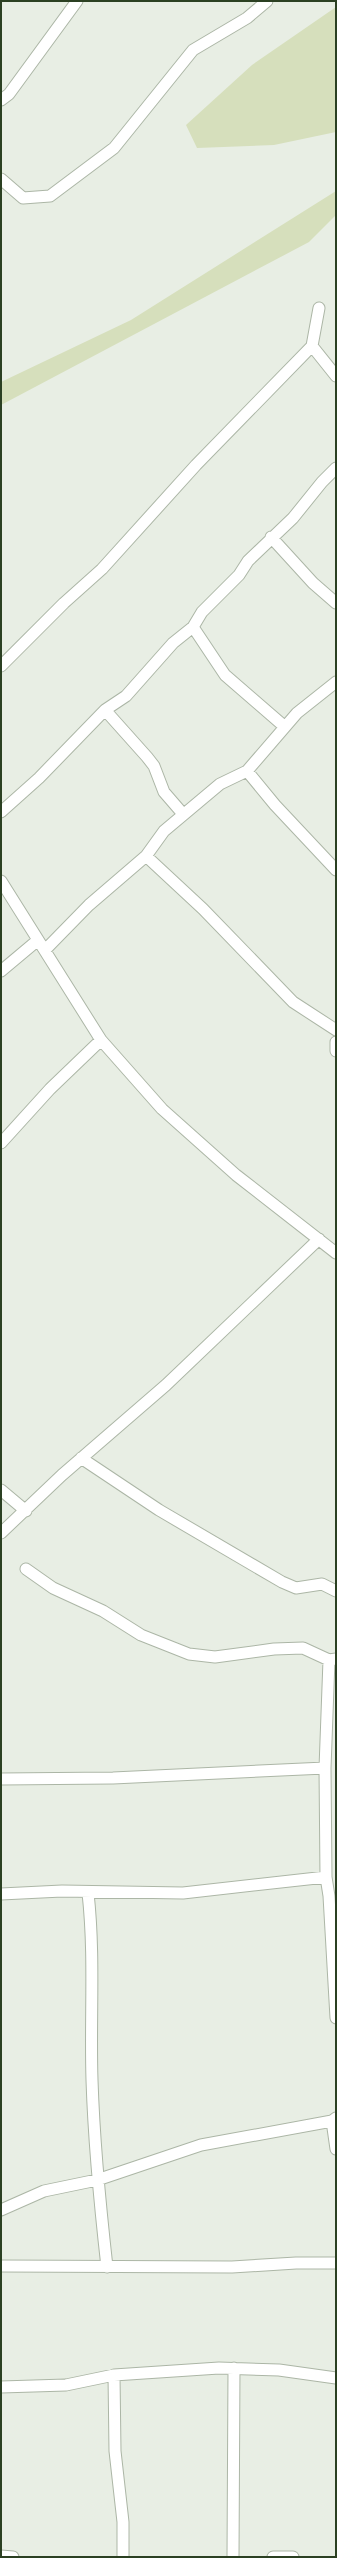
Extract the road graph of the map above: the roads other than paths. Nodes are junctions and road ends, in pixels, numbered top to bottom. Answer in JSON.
{"nodes":[{"id":1,"x":77,"y":1,"type":"edge"},
{"id":2,"x":267,"y":1,"type":"edge"},
{"id":3,"x":1,"y":100,"type":"edge"},
{"id":4,"x":1,"y":179,"type":"edge"},
{"id":5,"x":319,"y":308,"type":"dead end"},
{"id":6,"x":312,"y":346,"type":"junction"},
{"id":7,"x":336,"y":376,"type":"edge"},
{"id":8,"x":336,"y":468,"type":"edge"},
{"id":9,"x":272,"y":537,"type":"junction"},
{"id":10,"x":336,"y":603,"type":"edge"},
{"id":11,"x":193,"y":627,"type":"junction"},
{"id":12,"x":1,"y":666,"type":"edge"},
{"id":13,"x":334,"y":688,"type":"edge"},
{"id":14,"x":106,"y":710,"type":"junction"},
{"id":15,"x":285,"y":727,"type":"junction"},
{"id":16,"x":247,"y":771,"type":"junction"},
{"id":17,"x":1,"y":812,"type":"edge"},
{"id":18,"x":183,"y":814,"type":"junction"},
{"id":19,"x":146,"y":856,"type":"junction"},
{"id":20,"x":336,"y":870,"type":"edge"},
{"id":21,"x":1,"y":881,"type":"edge"},
{"id":22,"x":38,"y":940,"type":"junction"},
{"id":23,"x":45,"y":950,"type":"junction"},
{"id":24,"x":1,"y":971,"type":"edge"},
{"id":25,"x":336,"y":1030,"type":"edge"},
{"id":26,"x":101,"y":1040,"type":"junction"},
{"id":27,"x":336,"y":1042,"type":"edge"},
{"id":28,"x":336,"y":1051,"type":"edge"},
{"id":29,"x":1,"y":1143,"type":"edge"},
{"id":30,"x":319,"y":1239,"type":"junction"},
{"id":31,"x":336,"y":1252,"type":"edge"},
{"id":32,"x":81,"y":1458,"type":"junction"},
{"id":33,"x":1,"y":1490,"type":"edge"},
{"id":34,"x":26,"y":1511,"type":"junction"},
{"id":35,"x":1,"y":1533,"type":"edge"},
{"id":36,"x":26,"y":1570,"type":"dead end"},
{"id":37,"x":336,"y":1591,"type":"edge"},
{"id":38,"x":333,"y":1660,"type":"edge"},
{"id":39,"x":325,"y":1768,"type":"junction"},
{"id":40,"x":1,"y":1779,"type":"edge"},
{"id":41,"x":326,"y":1877,"type":"junction"},
{"id":42,"x":88,"y":1893,"type":"junction"},
{"id":43,"x":1,"y":1894,"type":"edge"},
{"id":44,"x":335,"y":1985,"type":"edge"},
{"id":45,"x":336,"y":2018,"type":"edge"},
{"id":46,"x":334,"y":2120,"type":"edge"},
{"id":47,"x":336,"y":2149,"type":"edge"},
{"id":48,"x":97,"y":2180,"type":"junction"},
{"id":49,"x":1,"y":2210,"type":"edge"},
{"id":50,"x":336,"y":2264,"type":"edge"},
{"id":51,"x":1,"y":2266,"type":"edge"},
{"id":52,"x":107,"y":2267,"type":"junction"},
{"id":53,"x":234,"y":2368,"type":"junction"},
{"id":54,"x":114,"y":2375,"type":"junction"},
{"id":55,"x":336,"y":2378,"type":"edge"},
{"id":56,"x":1,"y":2387,"type":"edge"},
{"id":57,"x":1,"y":2556,"type":"edge"},
{"id":58,"x":13,"y":2557,"type":"edge"},
{"id":59,"x":123,"y":2557,"type":"edge"},
{"id":60,"x":233,"y":2557,"type":"edge"},
{"id":61,"x":273,"y":2557,"type":"edge"},
{"id":62,"x":293,"y":2557,"type":"edge"}],
"edges":[{"from":1,"to":3,"type":"street"},
{"from":2,"to":4,"type":"street"},
{"from":5,"to":6,"type":"street"},
{"from":6,"to":7,"type":"street"},
{"from":6,"to":12,"type":"street"},
{"from":8,"to":9,"type":"street"},
{"from":9,"to":10,"type":"street"},
{"from":9,"to":11,"type":"street"},
{"from":11,"to":14,"type":"street"},
{"from":11,"to":15,"type":"street"},
{"from":13,"to":15,"type":"street"},
{"from":14,"to":17,"type":"street"},
{"from":14,"to":18,"type":"street"},
{"from":15,"to":16,"type":"street"},
{"from":16,"to":18,"type":"street"},
{"from":16,"to":20,"type":"street"},
{"from":18,"to":19,"type":"street"},
{"from":19,"to":23,"type":"street"},
{"from":19,"to":25,"type":"street"},
{"from":21,"to":22,"type":"street"},
{"from":22,"to":23,"type":"street"},
{"from":22,"to":24,"type":"street"},
{"from":23,"to":26,"type":"street"},
{"from":26,"to":29,"type":"street"},
{"from":26,"to":30,"type":"street"},
{"from":27,"to":28,"type":"street"},
{"from":30,"to":31,"type":"street"},
{"from":30,"to":32,"type":"street"},
{"from":32,"to":34,"type":"street"},
{"from":32,"to":37,"type":"street"},
{"from":33,"to":34,"type":"street"},
{"from":34,"to":35,"type":"street"},
{"from":36,"to":38,"type":"street"},
{"from":38,"to":39,"type":"street"},
{"from":39,"to":40,"type":"street"},
{"from":39,"to":41,"type":"street"},
{"from":41,"to":42,"type":"street"},
{"from":41,"to":44,"type":"street"},
{"from":42,"to":43,"type":"street"},
{"from":42,"to":48,"type":"street"},
{"from":44,"to":45,"type":"street"},
{"from":46,"to":47,"type":"street"},
{"from":46,"to":48,"type":"street"},
{"from":48,"to":49,"type":"street"},
{"from":48,"to":52,"type":"street"},
{"from":50,"to":52,"type":"street"},
{"from":51,"to":52,"type":"street"},
{"from":53,"to":54,"type":"street"},
{"from":53,"to":55,"type":"street"},
{"from":53,"to":60,"type":"street"},
{"from":54,"to":56,"type":"street"},
{"from":54,"to":59,"type":"street"},
{"from":57,"to":58,"type":"street"},
{"from":61,"to":62,"type":"street"}]}
